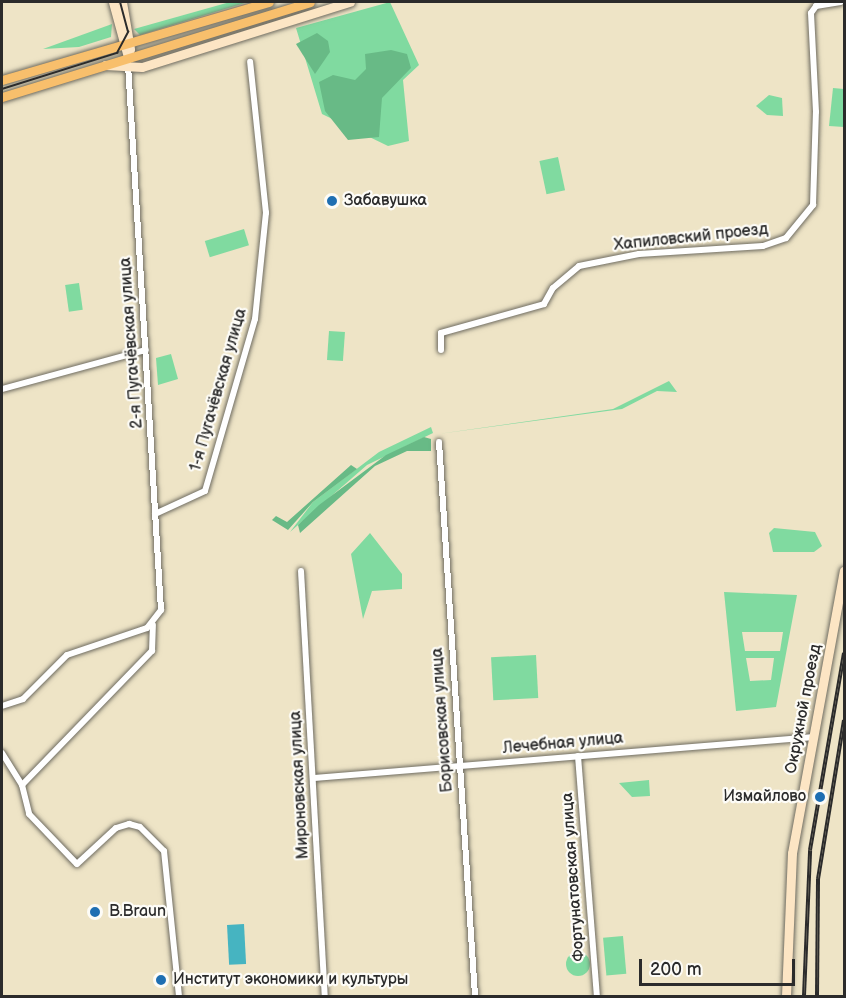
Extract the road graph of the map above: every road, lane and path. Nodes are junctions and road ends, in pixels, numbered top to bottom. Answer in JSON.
{"nodes":[{"id":1,"x":113,"y":2,"type":"edge"},
{"id":2,"x":122,"y":2,"type":"edge"},
{"id":3,"x":269,"y":2,"type":"edge"},
{"id":4,"x":310,"y":2,"type":"edge"},
{"id":5,"x":351,"y":2,"type":"edge"},
{"id":6,"x":840,"y":2,"type":"edge"},
{"id":7,"x":128,"y":44,"type":"junction"},
{"id":8,"x":129,"y":57,"type":"junction"},
{"id":9,"x":250,"y":62,"type":"dead end"},
{"id":10,"x":105,"y":65,"type":"junction"},
{"id":11,"x":127,"y":68,"type":"junction"},
{"id":12,"x":2,"y":80,"type":"edge"},
{"id":13,"x":2,"y":97,"type":"edge"},
{"id":14,"x":146,"y":350,"type":"junction"},
{"id":15,"x":441,"y":350,"type":"dead end"},
{"id":16,"x":2,"y":389,"type":"edge"},
{"id":17,"x":439,"y":442,"type":"dead end"},
{"id":18,"x":155,"y":514,"type":"junction"},
{"id":19,"x":301,"y":571,"type":"dead end"},
{"id":20,"x":844,"y":571,"type":"edge"},
{"id":21,"x":153,"y":625,"type":"junction"},
{"id":22,"x":2,"y":706,"type":"edge"},
{"id":23,"x":814,"y":737,"type":"junction"},
{"id":24,"x":2,"y":753,"type":"edge"},
{"id":25,"x":578,"y":756,"type":"junction"},
{"id":26,"x":459,"y":766,"type":"junction"},
{"id":27,"x":314,"y":778,"type":"junction"},
{"id":28,"x":22,"y":785,"type":"junction"},
{"id":29,"x":178,"y":996,"type":"edge"},
{"id":30,"x":325,"y":996,"type":"edge"},
{"id":31,"x":475,"y":996,"type":"edge"},
{"id":32,"x":597,"y":996,"type":"edge"},
{"id":33,"x":786,"y":996,"type":"edge"}],
"edges":[{"from":1,"to":7,"type":"street"},
{"from":2,"to":7,"type":"street"},
{"from":3,"to":7,"type":"main road"},
{"from":4,"to":8,"type":"main road"},
{"from":5,"to":11,"type":"street"},
{"from":6,"to":15,"type":"street","name":"Хапиловский проезд"},
{"from":7,"to":8,"type":"street"},
{"from":7,"to":12,"type":"main road"},
{"from":8,"to":10,"type":"main road"},
{"from":8,"to":11,"type":"street","name":"2-я Пугачёвская улица"},
{"from":9,"to":18,"type":"street","name":"1-я Пугачёвская улица"},
{"from":10,"to":11,"type":"street"},
{"from":10,"to":13,"type":"main road"},
{"from":11,"to":14,"type":"street","name":"2-я Пугачёвская улица"},
{"from":14,"to":16,"type":"street"},
{"from":14,"to":18,"type":"street","name":"2-я Пугачёвская улица"},
{"from":17,"to":26,"type":"street","name":"Борисовская улица"},
{"from":18,"to":21,"type":"street","name":"2-я Пугачёвская улица"},
{"from":19,"to":27,"type":"street","name":"Мироновская улица"},
{"from":20,"to":23,"type":"street","name":"Окружной проезд"},
{"from":21,"to":22,"type":"street"},
{"from":21,"to":28,"type":"street","name":"2-я Пугачёвская улица"},
{"from":23,"to":25,"type":"street","name":"Лечебная улица"},
{"from":23,"to":33,"type":"street","name":"Окружной проезд"},
{"from":24,"to":28,"type":"street"},
{"from":25,"to":26,"type":"street","name":"Лечебная улица"},
{"from":25,"to":32,"type":"street","name":"Фортунатовская улица"},
{"from":26,"to":27,"type":"street","name":"Лечебная улица"},
{"from":26,"to":31,"type":"street","name":"Борисовская улица"},
{"from":27,"to":30,"type":"street","name":"Мироновская улица"},
{"from":28,"to":29,"type":"street"}]}
